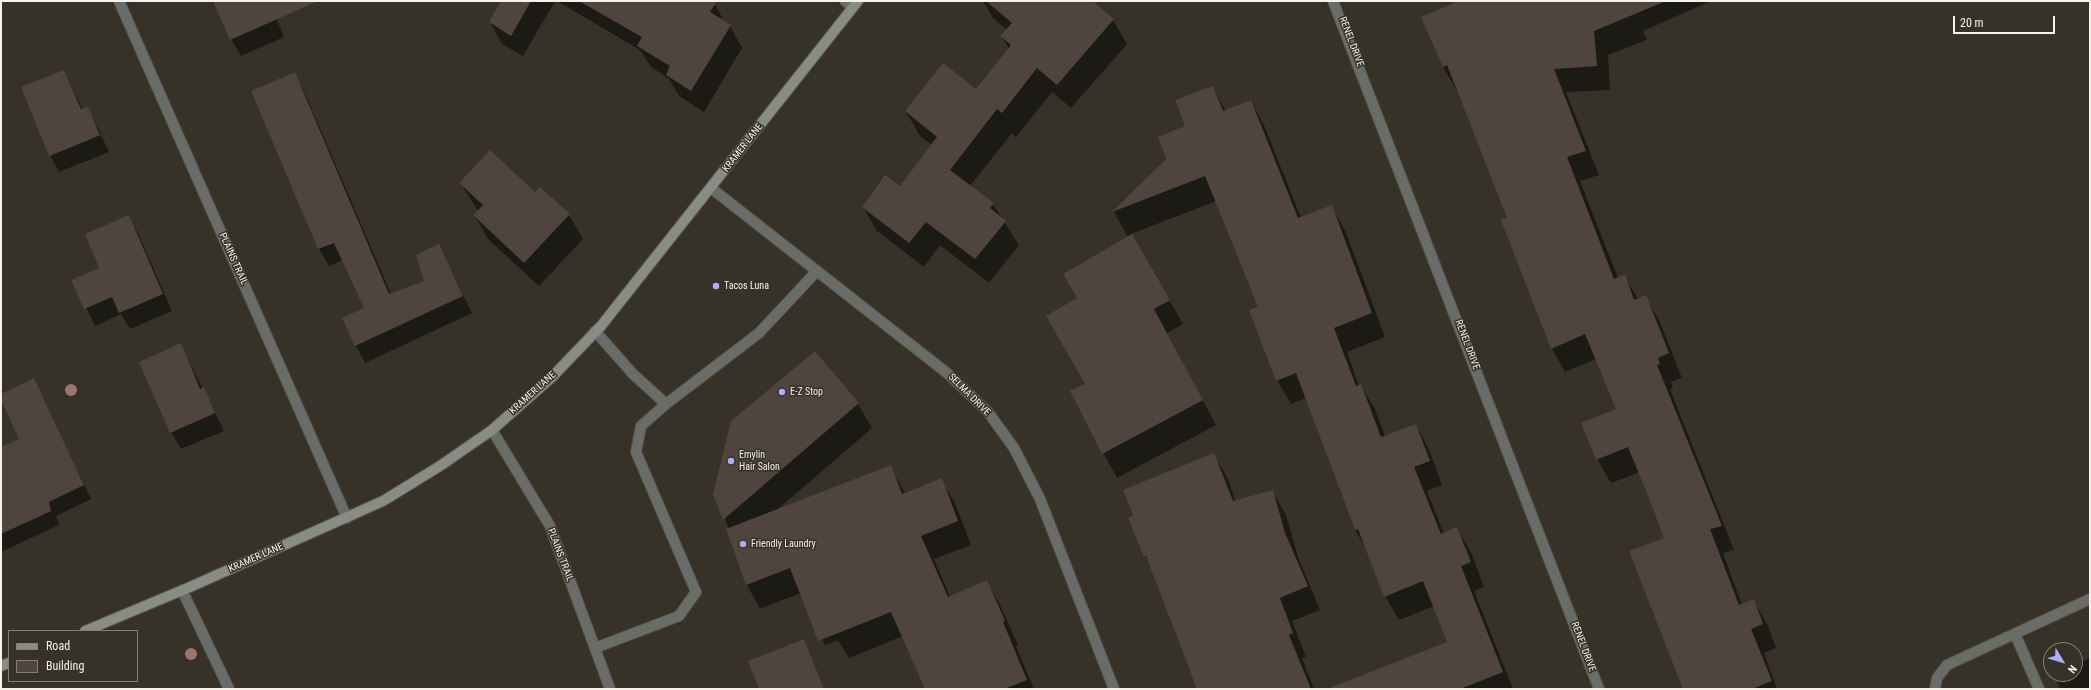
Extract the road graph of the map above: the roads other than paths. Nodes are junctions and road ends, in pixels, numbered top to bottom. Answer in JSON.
{"nodes":[{"id":1,"x":119,"y":1,"type":"edge"},
{"id":2,"x":1333,"y":1,"type":"edge"},
{"id":3,"x":852,"y":3,"type":"edge"},
{"id":4,"x":711,"y":188,"type":"junction"},
{"id":5,"x":817,"y":271,"type":"junction"},
{"id":6,"x":595,"y":332,"type":"junction"},
{"id":7,"x":666,"y":404,"type":"junction"},
{"id":8,"x":492,"y":430,"type":"junction"},
{"id":9,"x":347,"y":518,"type":"junction"},
{"id":10,"x":182,"y":590,"type":"junction"},
{"id":11,"x":2090,"y":599,"type":"edge"},
{"id":12,"x":87,"y":630,"type":"edge"},
{"id":13,"x":2015,"y":634,"type":"junction"},
{"id":14,"x":595,"y":648,"type":"junction"},
{"id":15,"x":230,"y":689,"type":"edge"},
{"id":16,"x":610,"y":689,"type":"edge"},
{"id":17,"x":1114,"y":689,"type":"edge"},
{"id":18,"x":1599,"y":689,"type":"edge"},
{"id":19,"x":1935,"y":689,"type":"edge"},
{"id":20,"x":2039,"y":689,"type":"edge"}],
"edges":[{"from":1,"to":9,"type":"street","name":"PLAINS TRAIL"},
{"from":2,"to":18,"type":"street","name":"RENEL DRIVE"},
{"from":3,"to":4,"type":"street","name":"KRAMER LANE"},
{"from":4,"to":5,"type":"street","name":"SELMA DRIVE"},
{"from":4,"to":6,"type":"street","name":"KRAMER LANE"},
{"from":5,"to":7,"type":"street"},
{"from":5,"to":17,"type":"street","name":"SELMA DRIVE"},
{"from":6,"to":7,"type":"street"},
{"from":6,"to":8,"type":"street","name":"KRAMER LANE"},
{"from":7,"to":14,"type":"street"},
{"from":8,"to":9,"type":"street","name":"KRAMER LANE"},
{"from":8,"to":14,"type":"street","name":"PLAINS TRAIL"},
{"from":9,"to":10,"type":"street","name":"KRAMER LANE"},
{"from":10,"to":12,"type":"street","name":"KRAMER LANE"},
{"from":10,"to":15,"type":"street"},
{"from":11,"to":13,"type":"street"},
{"from":13,"to":19,"type":"street"},
{"from":13,"to":20,"type":"street"},
{"from":14,"to":16,"type":"street","name":"PLAINS TRAIL"}]}
